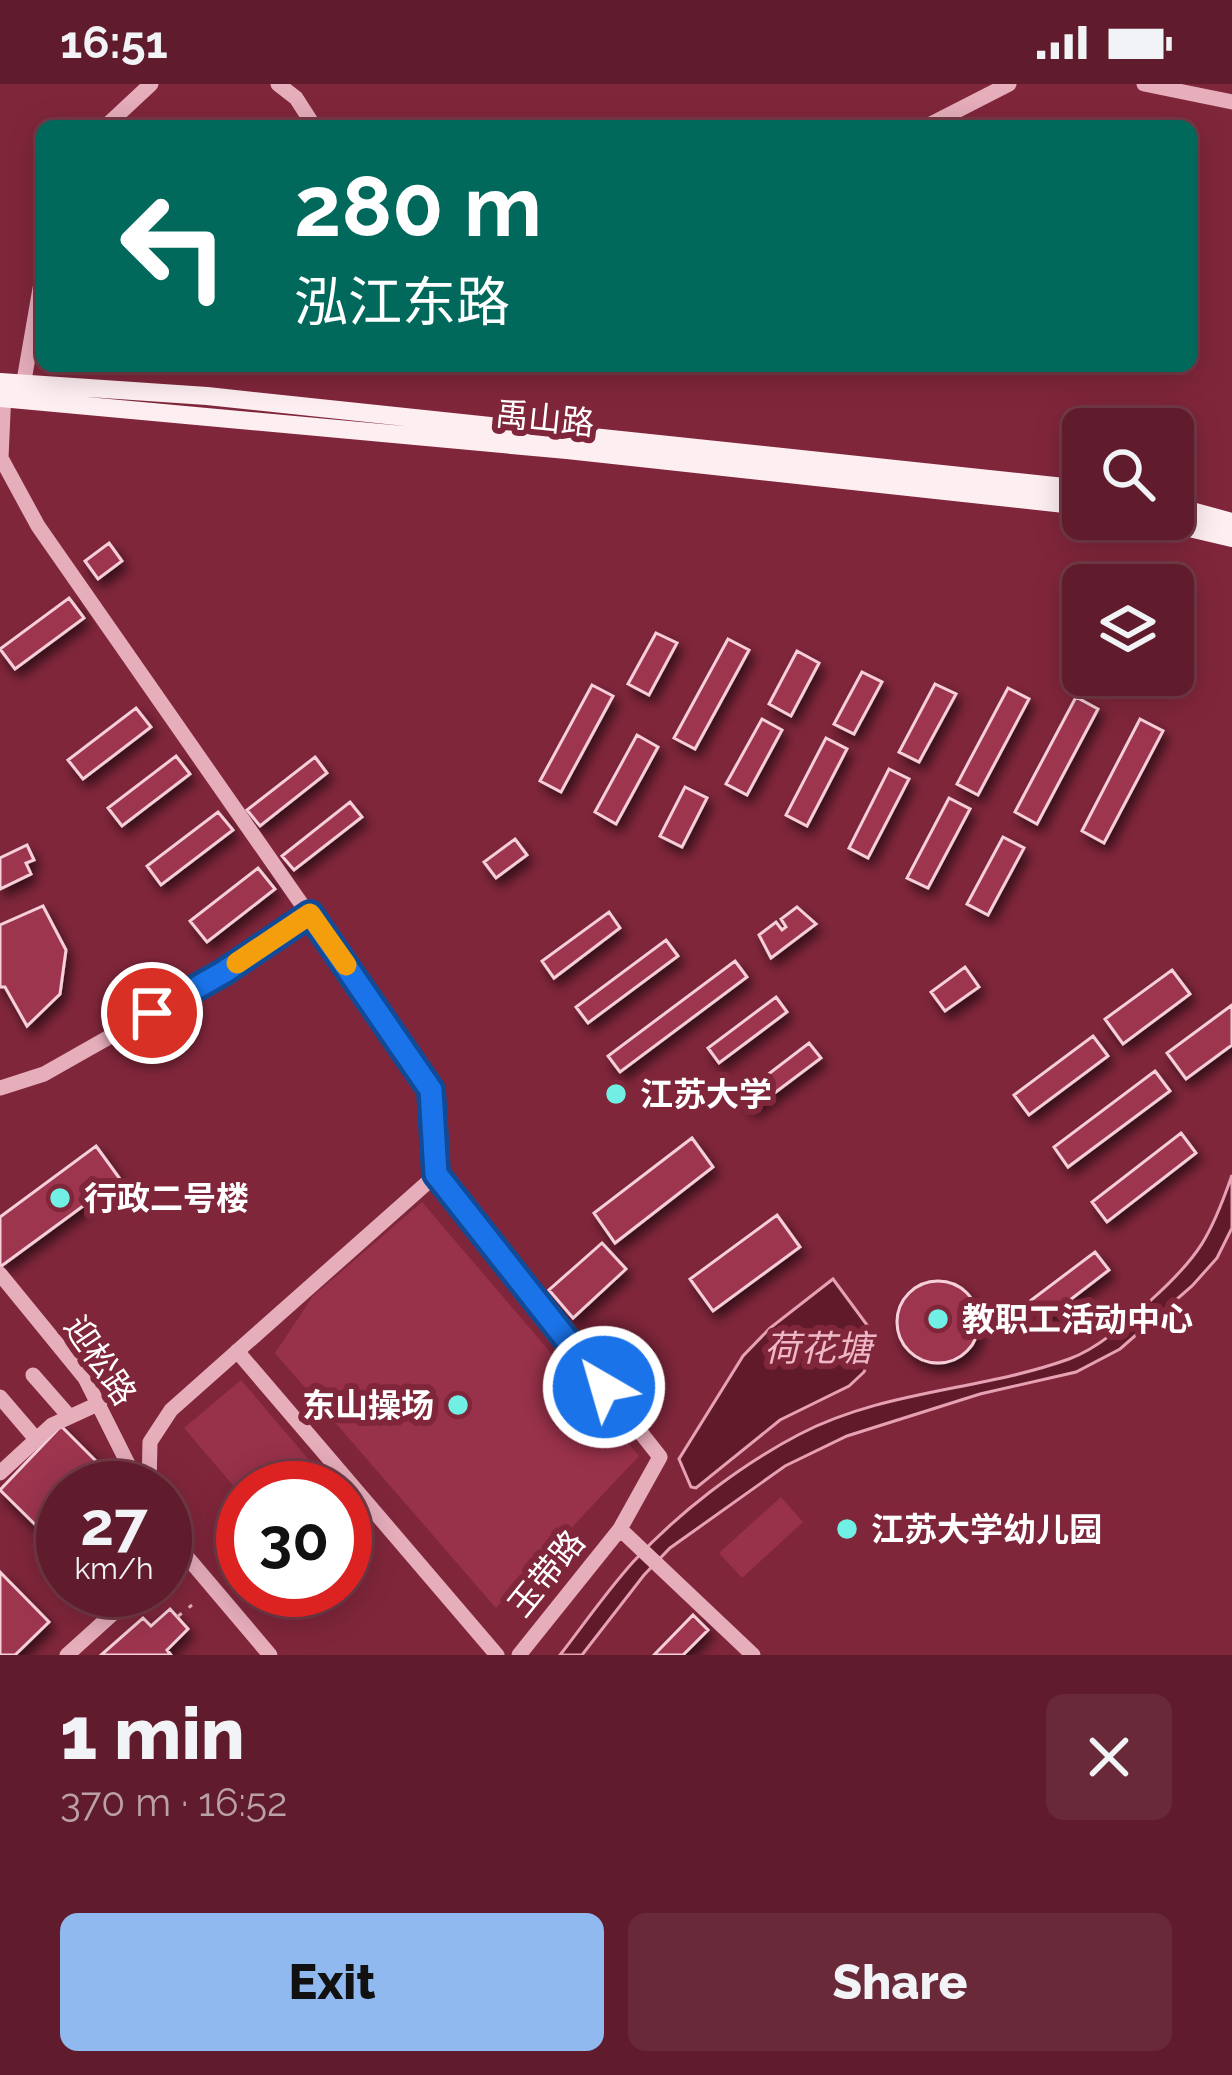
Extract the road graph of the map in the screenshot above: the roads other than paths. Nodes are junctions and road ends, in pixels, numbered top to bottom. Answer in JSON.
{"nodes":[{"id":1,"x":151,"y":84,"type":"edge"},
{"id":2,"x":278,"y":84,"type":"edge"},
{"id":3,"x":1009,"y":84,"type":"edge"},
{"id":4,"x":1144,"y":84,"type":"edge"},
{"id":5,"x":1232,"y":102,"type":"edge"},
{"id":6,"x":112,"y":120,"type":"edge"},
{"id":7,"x":310,"y":120,"type":"edge"},
{"id":8,"x":939,"y":120,"type":"edge"},
{"id":9,"x":36,"y":298,"type":"edge"},
{"id":10,"x":9,"y":391,"type":"edge"},
{"id":11,"x":1062,"y":487,"type":"edge"},
{"id":12,"x":1062,"y":504,"type":"edge"},
{"id":13,"x":1194,"y":512,"type":"edge"},
{"id":14,"x":1232,"y":522,"type":"edge"},
{"id":15,"x":1194,"y":529,"type":"edge"},
{"id":16,"x":1232,"y":538,"type":"edge"},
{"id":17,"x":310,"y":914,"type":"junction"},
{"id":18,"x":0,"y":1088,"type":"edge"},
{"id":19,"x":436,"y":1174,"type":"junction"},
{"id":20,"x":0,"y":1274,"type":"edge"},
{"id":21,"x":238,"y":1351,"type":"junction"},
{"id":22,"x":33,"y":1375,"type":"dead end"},
{"id":23,"x":0,"y":1397,"type":"edge"},
{"id":24,"x":100,"y":1403,"type":"junction"},
{"id":25,"x":68,"y":1415,"type":"junction"},
{"id":26,"x":36,"y":1438,"type":"junction"},
{"id":27,"x":127,"y":1461,"type":"edge"},
{"id":28,"x":150,"y":1461,"type":"edge"},
{"id":29,"x":0,"y":1473,"type":"edge"},
{"id":30,"x":620,"y":1529,"type":"junction"},
{"id":31,"x":192,"y":1566,"type":"edge"},
{"id":32,"x":109,"y":1617,"type":"edge"},
{"id":33,"x":264,"y":1653,"type":"edge"},
{"id":34,"x":67,"y":1655,"type":"edge"},
{"id":35,"x":497,"y":1655,"type":"edge"},
{"id":36,"x":519,"y":1655,"type":"edge"},
{"id":37,"x":753,"y":1655,"type":"edge"}],
"edges":[{"from":1,"to":6,"type":"street"},
{"from":2,"to":7,"type":"street"},
{"from":3,"to":8,"type":"street"},
{"from":4,"to":5,"type":"street"},
{"from":9,"to":10,"type":"street"},
{"from":10,"to":11,"type":"main road","name":"禹山路"},
{"from":10,"to":12,"type":"main road","name":"禹山路"},
{"from":10,"to":17,"type":"street"},
{"from":13,"to":14,"type":"main road"},
{"from":15,"to":16,"type":"main road"},
{"from":17,"to":18,"type":"street"},
{"from":17,"to":19,"type":"street"},
{"from":19,"to":21,"type":"street"},
{"from":19,"to":30,"type":"street","name":"玉带路"},
{"from":20,"to":24,"type":"street","name":"迎松路"},
{"from":21,"to":28,"type":"street"},
{"from":21,"to":35,"type":"street"},
{"from":22,"to":25,"type":"street"},
{"from":23,"to":26,"type":"street"},
{"from":24,"to":25,"type":"street"},
{"from":24,"to":27,"type":"street","name":"迎松路"},
{"from":25,"to":26,"type":"street"},
{"from":26,"to":29,"type":"street"},
{"from":30,"to":36,"type":"street","name":"玉带路"},
{"from":30,"to":37,"type":"street"},
{"from":31,"to":33,"type":"street"},
{"from":32,"to":34,"type":"street"}]}
